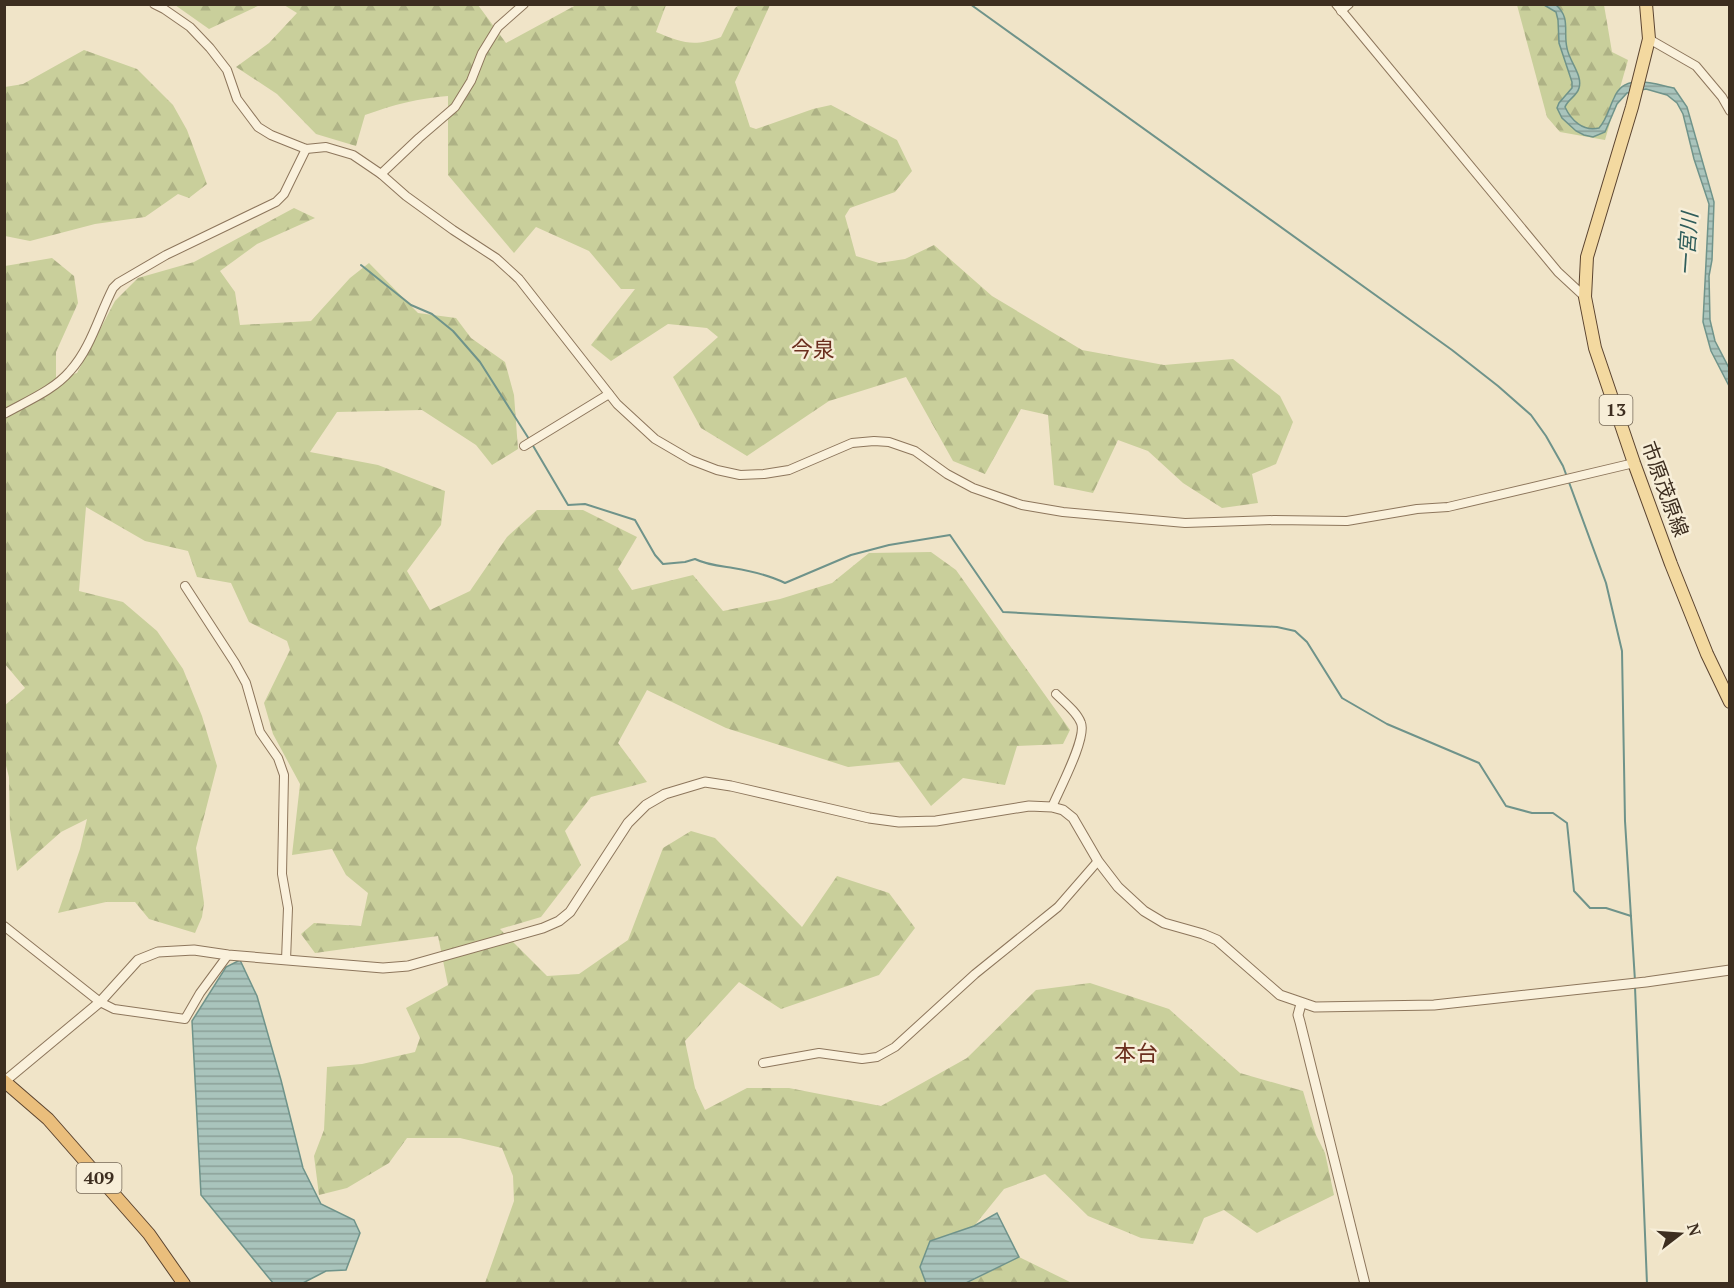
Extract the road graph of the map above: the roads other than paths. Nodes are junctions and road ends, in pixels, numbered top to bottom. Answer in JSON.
{"nodes":[{"id":1,"x":154,"y":4,"type":"edge"},
{"id":2,"x":524,"y":4,"type":"edge"},
{"id":3,"x":1349,"y":4,"type":"edge"},
{"id":4,"x":1646,"y":4,"type":"edge"},
{"id":5,"x":1339,"y":8,"type":"edge"},
{"id":6,"x":1648,"y":41,"type":"junction"},
{"id":7,"x":1730,"y":111,"type":"edge"},
{"id":8,"x":306,"y":149,"type":"junction"},
{"id":9,"x":381,"y":174,"type":"junction"},
{"id":10,"x":1585,"y":297,"type":"junction"},
{"id":11,"x":609,"y":394,"type":"junction"},
{"id":12,"x":4,"y":414,"type":"edge"},
{"id":13,"x":524,"y":446,"type":"dead end"},
{"id":14,"x":1634,"y":463,"type":"junction"},
{"id":15,"x":185,"y":586,"type":"dead end"},
{"id":16,"x":1056,"y":694,"type":"dead end"},
{"id":17,"x":1730,"y":702,"type":"edge"},
{"id":18,"x":1052,"y":807,"type":"junction"},
{"id":19,"x":1098,"y":861,"type":"junction"},
{"id":20,"x":4,"y":926,"type":"edge"},
{"id":21,"x":228,"y":955,"type":"junction"},
{"id":22,"x":286,"y":960,"type":"junction"},
{"id":23,"x":1730,"y":970,"type":"edge"},
{"id":24,"x":100,"y":1002,"type":"junction"},
{"id":25,"x":1301,"y":1004,"type":"junction"},
{"id":26,"x":763,"y":1063,"type":"dead end"},
{"id":27,"x":5,"y":1081,"type":"edge"},
{"id":28,"x":184,"y":1284,"type":"edge"},
{"id":29,"x":1365,"y":1284,"type":"edge"}],
"edges":[{"from":1,"to":8,"type":"street"},
{"from":2,"to":9,"type":"street"},
{"from":3,"to":5,"type":"street"},
{"from":4,"to":6,"type":"main road","name":"市原茂原線","number":"13"},
{"from":5,"to":10,"type":"street"},
{"from":6,"to":7,"type":"street"},
{"from":6,"to":10,"type":"main road","name":"市原茂原線","number":"13"},
{"from":8,"to":9,"type":"street"},
{"from":8,"to":12,"type":"street"},
{"from":9,"to":11,"type":"street"},
{"from":10,"to":14,"type":"main road","name":"市原茂原線","number":"13"},
{"from":11,"to":13,"type":"street"},
{"from":11,"to":14,"type":"street"},
{"from":14,"to":17,"type":"main road","name":"市原茂原線","number":"13"},
{"from":15,"to":22,"type":"street"},
{"from":16,"to":18,"type":"street"},
{"from":18,"to":19,"type":"street"},
{"from":18,"to":22,"type":"street"},
{"from":19,"to":25,"type":"street"},
{"from":19,"to":26,"type":"street"},
{"from":20,"to":24,"type":"street"},
{"from":21,"to":22,"type":"street"},
{"from":21,"to":24,"type":"street"},
{"from":21,"to":24,"type":"street"},
{"from":23,"to":25,"type":"street"},
{"from":24,"to":27,"type":"street"},
{"from":25,"to":29,"type":"street"},
{"from":27,"to":28,"type":"highway","number":"409"}]}
